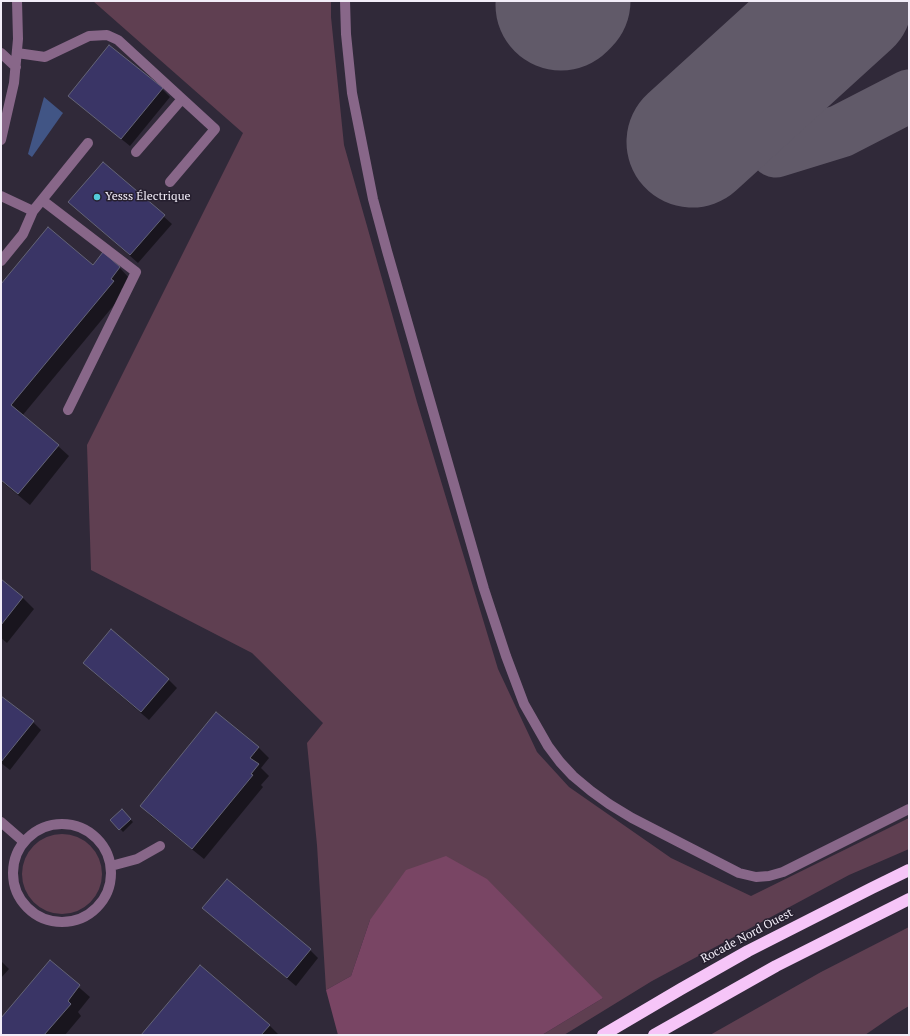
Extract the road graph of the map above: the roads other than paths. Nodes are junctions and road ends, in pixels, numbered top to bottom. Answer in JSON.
{"nodes":[{"id":1,"x":17,"y":1,"type":"edge"},
{"id":2,"x":345,"y":1,"type":"edge"},
{"id":3,"x":1,"y":53,"type":"edge"},
{"id":4,"x":17,"y":53,"type":"junction"},
{"id":5,"x":16,"y":67,"type":"junction"},
{"id":6,"x":182,"y":99,"type":"junction"},
{"id":7,"x":1,"y":140,"type":"edge"},
{"id":8,"x":88,"y":143,"type":"dead end"},
{"id":9,"x":136,"y":152,"type":"dead end"},
{"id":10,"x":170,"y":182,"type":"dead end"},
{"id":11,"x":1,"y":196,"type":"edge"},
{"id":12,"x":42,"y":200,"type":"junction"},
{"id":13,"x":33,"y":211,"type":"junction"},
{"id":14,"x":1,"y":261,"type":"edge"},
{"id":15,"x":68,"y":410,"type":"dead end"},
{"id":16,"x":909,"y":809,"type":"edge"},
{"id":17,"x":1,"y":822,"type":"edge"},
{"id":18,"x":24,"y":842,"type":"junction"},
{"id":19,"x":160,"y":846,"type":"dead end"},
{"id":20,"x":111,"y":866,"type":"junction"},
{"id":21,"x":909,"y":870,"type":"edge"},
{"id":22,"x":909,"y":899,"type":"edge"},
{"id":23,"x":603,"y":1035,"type":"edge"},
{"id":24,"x":654,"y":1035,"type":"edge"}],
"edges":[{"from":1,"to":4,"type":"street"},
{"from":2,"to":16,"type":"street"},
{"from":3,"to":5,"type":"street"},
{"from":4,"to":5,"type":"street"},
{"from":4,"to":6,"type":"street"},
{"from":5,"to":7,"type":"street"},
{"from":6,"to":9,"type":"street"},
{"from":6,"to":10,"type":"street"},
{"from":8,"to":12,"type":"street"},
{"from":11,"to":13,"type":"street"},
{"from":12,"to":13,"type":"street"},
{"from":12,"to":15,"type":"street"},
{"from":13,"to":14,"type":"street"},
{"from":17,"to":18,"type":"street"},
{"from":18,"to":20,"type":"street"},
{"from":18,"to":20,"type":"street"},
{"from":19,"to":20,"type":"street"},
{"from":21,"to":23,"type":"highway","name":"Rocade Nord Ouest"},
{"from":22,"to":24,"type":"highway"}]}
